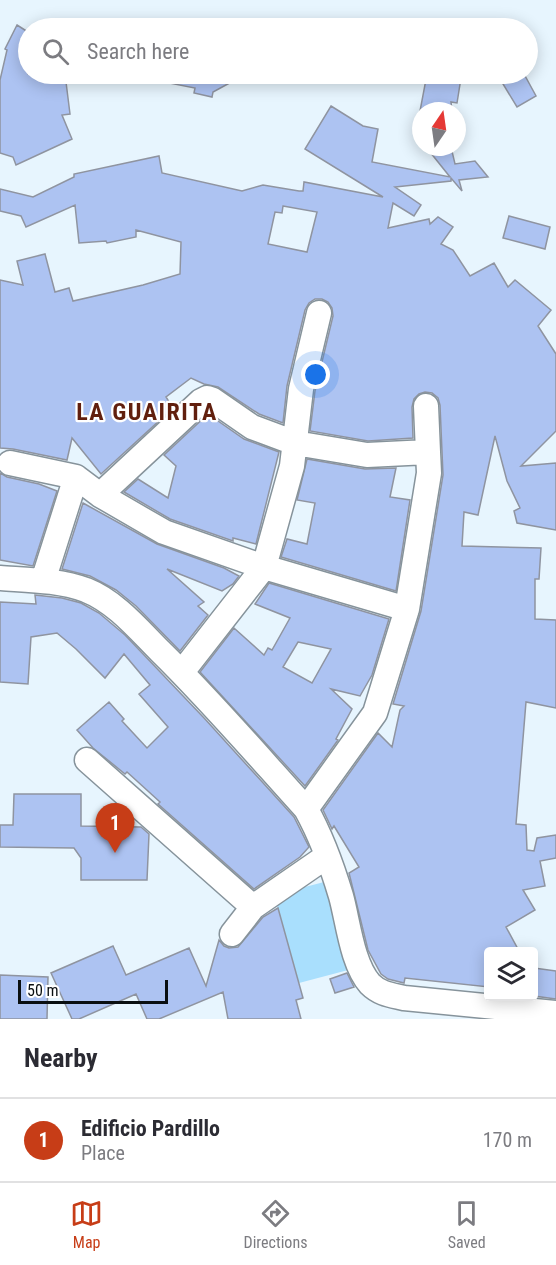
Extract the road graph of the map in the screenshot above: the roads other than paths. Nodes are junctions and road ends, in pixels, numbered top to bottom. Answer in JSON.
{"nodes":[{"id":1,"x":319,"y":313,"type":"dead end"},
{"id":2,"x":426,"y":406,"type":"dead end"},
{"id":3,"x":294,"y":443,"type":"junction"},
{"id":4,"x":428,"y":452,"type":"junction"},
{"id":5,"x":10,"y":463,"type":"dead end"},
{"id":6,"x":76,"y":477,"type":"junction"},
{"id":7,"x":100,"y":495,"type":"junction"},
{"id":8,"x":264,"y":567,"type":"junction"},
{"id":9,"x":0,"y":578,"type":"edge"},
{"id":10,"x":43,"y":580,"type":"junction"},
{"id":11,"x":407,"y":609,"type":"junction"},
{"id":12,"x":182,"y":672,"type":"junction"},
{"id":13,"x":87,"y":760,"type":"dead end"},
{"id":14,"x":306,"y":809,"type":"junction"},
{"id":15,"x":327,"y":856,"type":"junction"},
{"id":16,"x":253,"y":907,"type":"junction"},
{"id":17,"x":232,"y":934,"type":"dead end"},
{"id":18,"x":556,"y":1014,"type":"edge"}],
"edges":[{"from":1,"to":3,"type":"street"},
{"from":2,"to":4,"type":"street"},
{"from":3,"to":4,"type":"street"},
{"from":3,"to":7,"type":"street"},
{"from":3,"to":8,"type":"street"},
{"from":4,"to":11,"type":"street"},
{"from":5,"to":6,"type":"street"},
{"from":6,"to":7,"type":"street"},
{"from":6,"to":10,"type":"street"},
{"from":7,"to":8,"type":"street"},
{"from":8,"to":11,"type":"street"},
{"from":8,"to":12,"type":"street"},
{"from":9,"to":10,"type":"street"},
{"from":10,"to":12,"type":"street"},
{"from":11,"to":14,"type":"street"},
{"from":12,"to":14,"type":"street"},
{"from":13,"to":16,"type":"street"},
{"from":14,"to":15,"type":"street"},
{"from":15,"to":16,"type":"street"},
{"from":15,"to":18,"type":"street"},
{"from":16,"to":17,"type":"street"}]}
